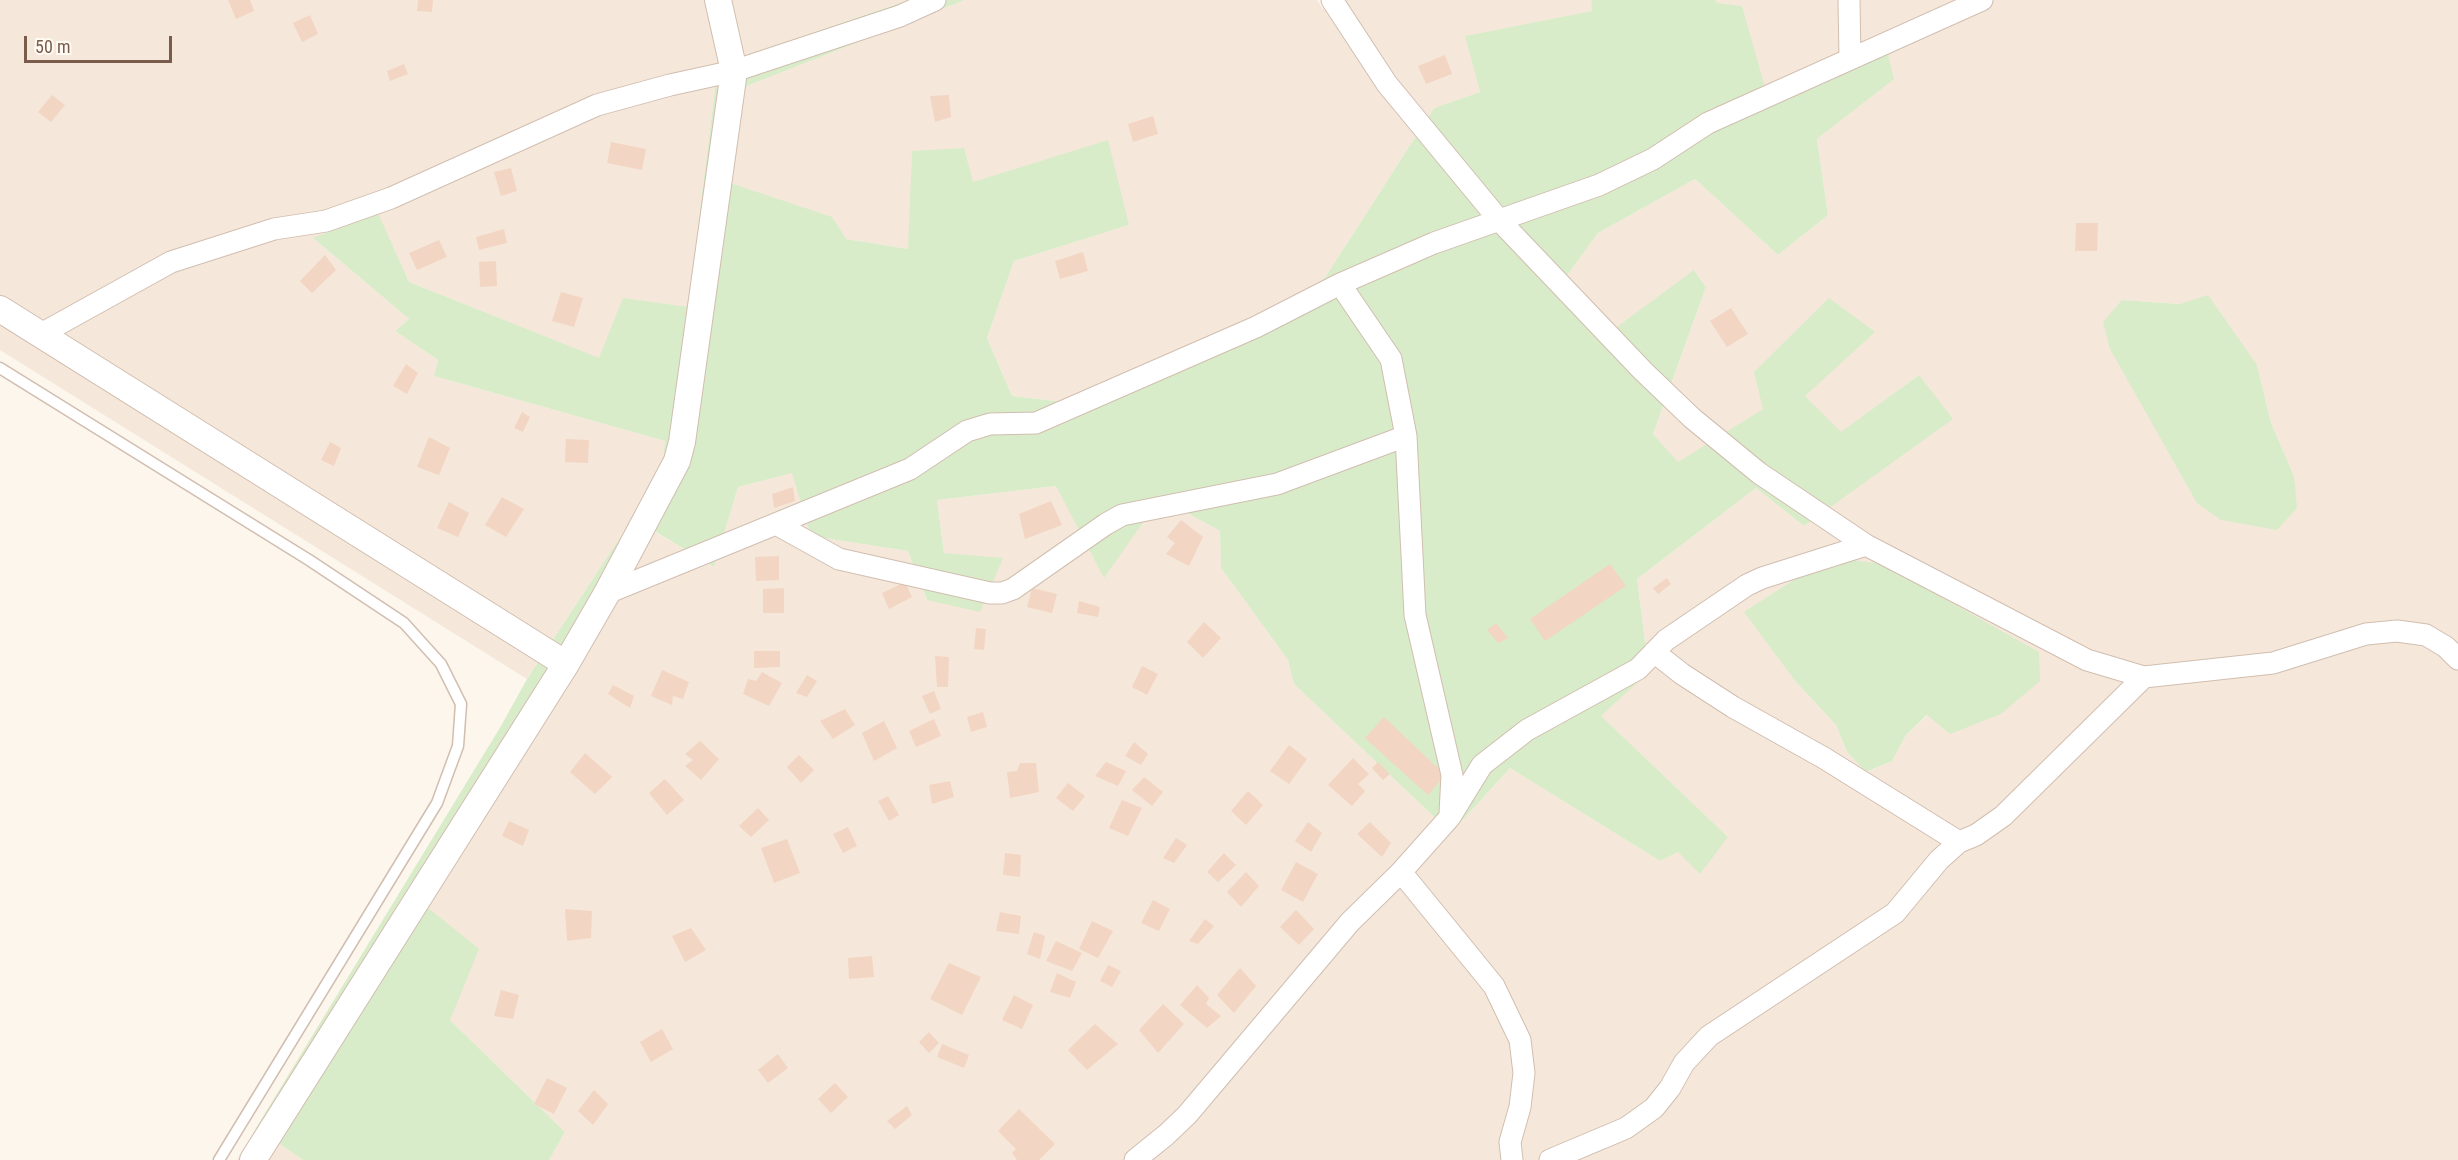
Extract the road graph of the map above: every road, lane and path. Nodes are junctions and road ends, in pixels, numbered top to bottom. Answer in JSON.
{"nodes":[{"id":1,"x":718,"y":0,"type":"edge"},
{"id":2,"x":935,"y":0,"type":"edge"},
{"id":3,"x":1849,"y":0,"type":"edge"},
{"id":4,"x":1982,"y":0,"type":"edge"},
{"id":5,"x":1337,"y":2,"type":"edge"},
{"id":6,"x":1850,"y":59,"type":"junction"},
{"id":7,"x":734,"y":70,"type":"junction"},
{"id":8,"x":1500,"y":221,"type":"junction"},
{"id":9,"x":1340,"y":284,"type":"junction"},
{"id":10,"x":0,"y":309,"type":"edge"},
{"id":11,"x":41,"y":334,"type":"junction"},
{"id":12,"x":0,"y":368,"type":"edge"},
{"id":13,"x":1406,"y":436,"type":"junction"},
{"id":14,"x":776,"y":524,"type":"junction"},
{"id":15,"x":1866,"y":545,"type":"junction"},
{"id":16,"x":607,"y":593,"type":"junction"},
{"id":17,"x":1654,"y":652,"type":"junction"},
{"id":18,"x":2457,"y":656,"type":"edge"},
{"id":19,"x":566,"y":664,"type":"junction"},
{"id":20,"x":2144,"y":677,"type":"junction"},
{"id":21,"x":1450,"y":817,"type":"junction"},
{"id":22,"x":1959,"y":842,"type":"junction"},
{"id":23,"x":1401,"y":872,"type":"junction"},
{"id":24,"x":219,"y":1160,"type":"edge"},
{"id":25,"x":253,"y":1160,"type":"edge"},
{"id":26,"x":1135,"y":1160,"type":"edge"},
{"id":27,"x":1512,"y":1160,"type":"edge"},
{"id":28,"x":1550,"y":1160,"type":"edge"}],
"edges":[{"from":1,"to":7,"type":"street"},
{"from":2,"to":7,"type":"street"},
{"from":3,"to":6,"type":"street"},
{"from":4,"to":6,"type":"street"},
{"from":5,"to":8,"type":"street"},
{"from":6,"to":8,"type":"street"},
{"from":7,"to":11,"type":"street"},
{"from":7,"to":16,"type":"street"},
{"from":8,"to":9,"type":"street"},
{"from":8,"to":15,"type":"street"},
{"from":9,"to":13,"type":"street"},
{"from":9,"to":14,"type":"street"},
{"from":10,"to":11,"type":"street"},
{"from":11,"to":19,"type":"street"},
{"from":12,"to":24,"type":"lane"},
{"from":13,"to":14,"type":"street"},
{"from":13,"to":21,"type":"street"},
{"from":14,"to":16,"type":"street"},
{"from":15,"to":17,"type":"street"},
{"from":15,"to":20,"type":"street"},
{"from":16,"to":19,"type":"street"},
{"from":17,"to":21,"type":"street"},
{"from":17,"to":22,"type":"street"},
{"from":18,"to":20,"type":"street"},
{"from":19,"to":25,"type":"street"},
{"from":20,"to":22,"type":"street"},
{"from":21,"to":23,"type":"street"},
{"from":22,"to":28,"type":"street"},
{"from":23,"to":26,"type":"street"},
{"from":23,"to":27,"type":"street"}]}
